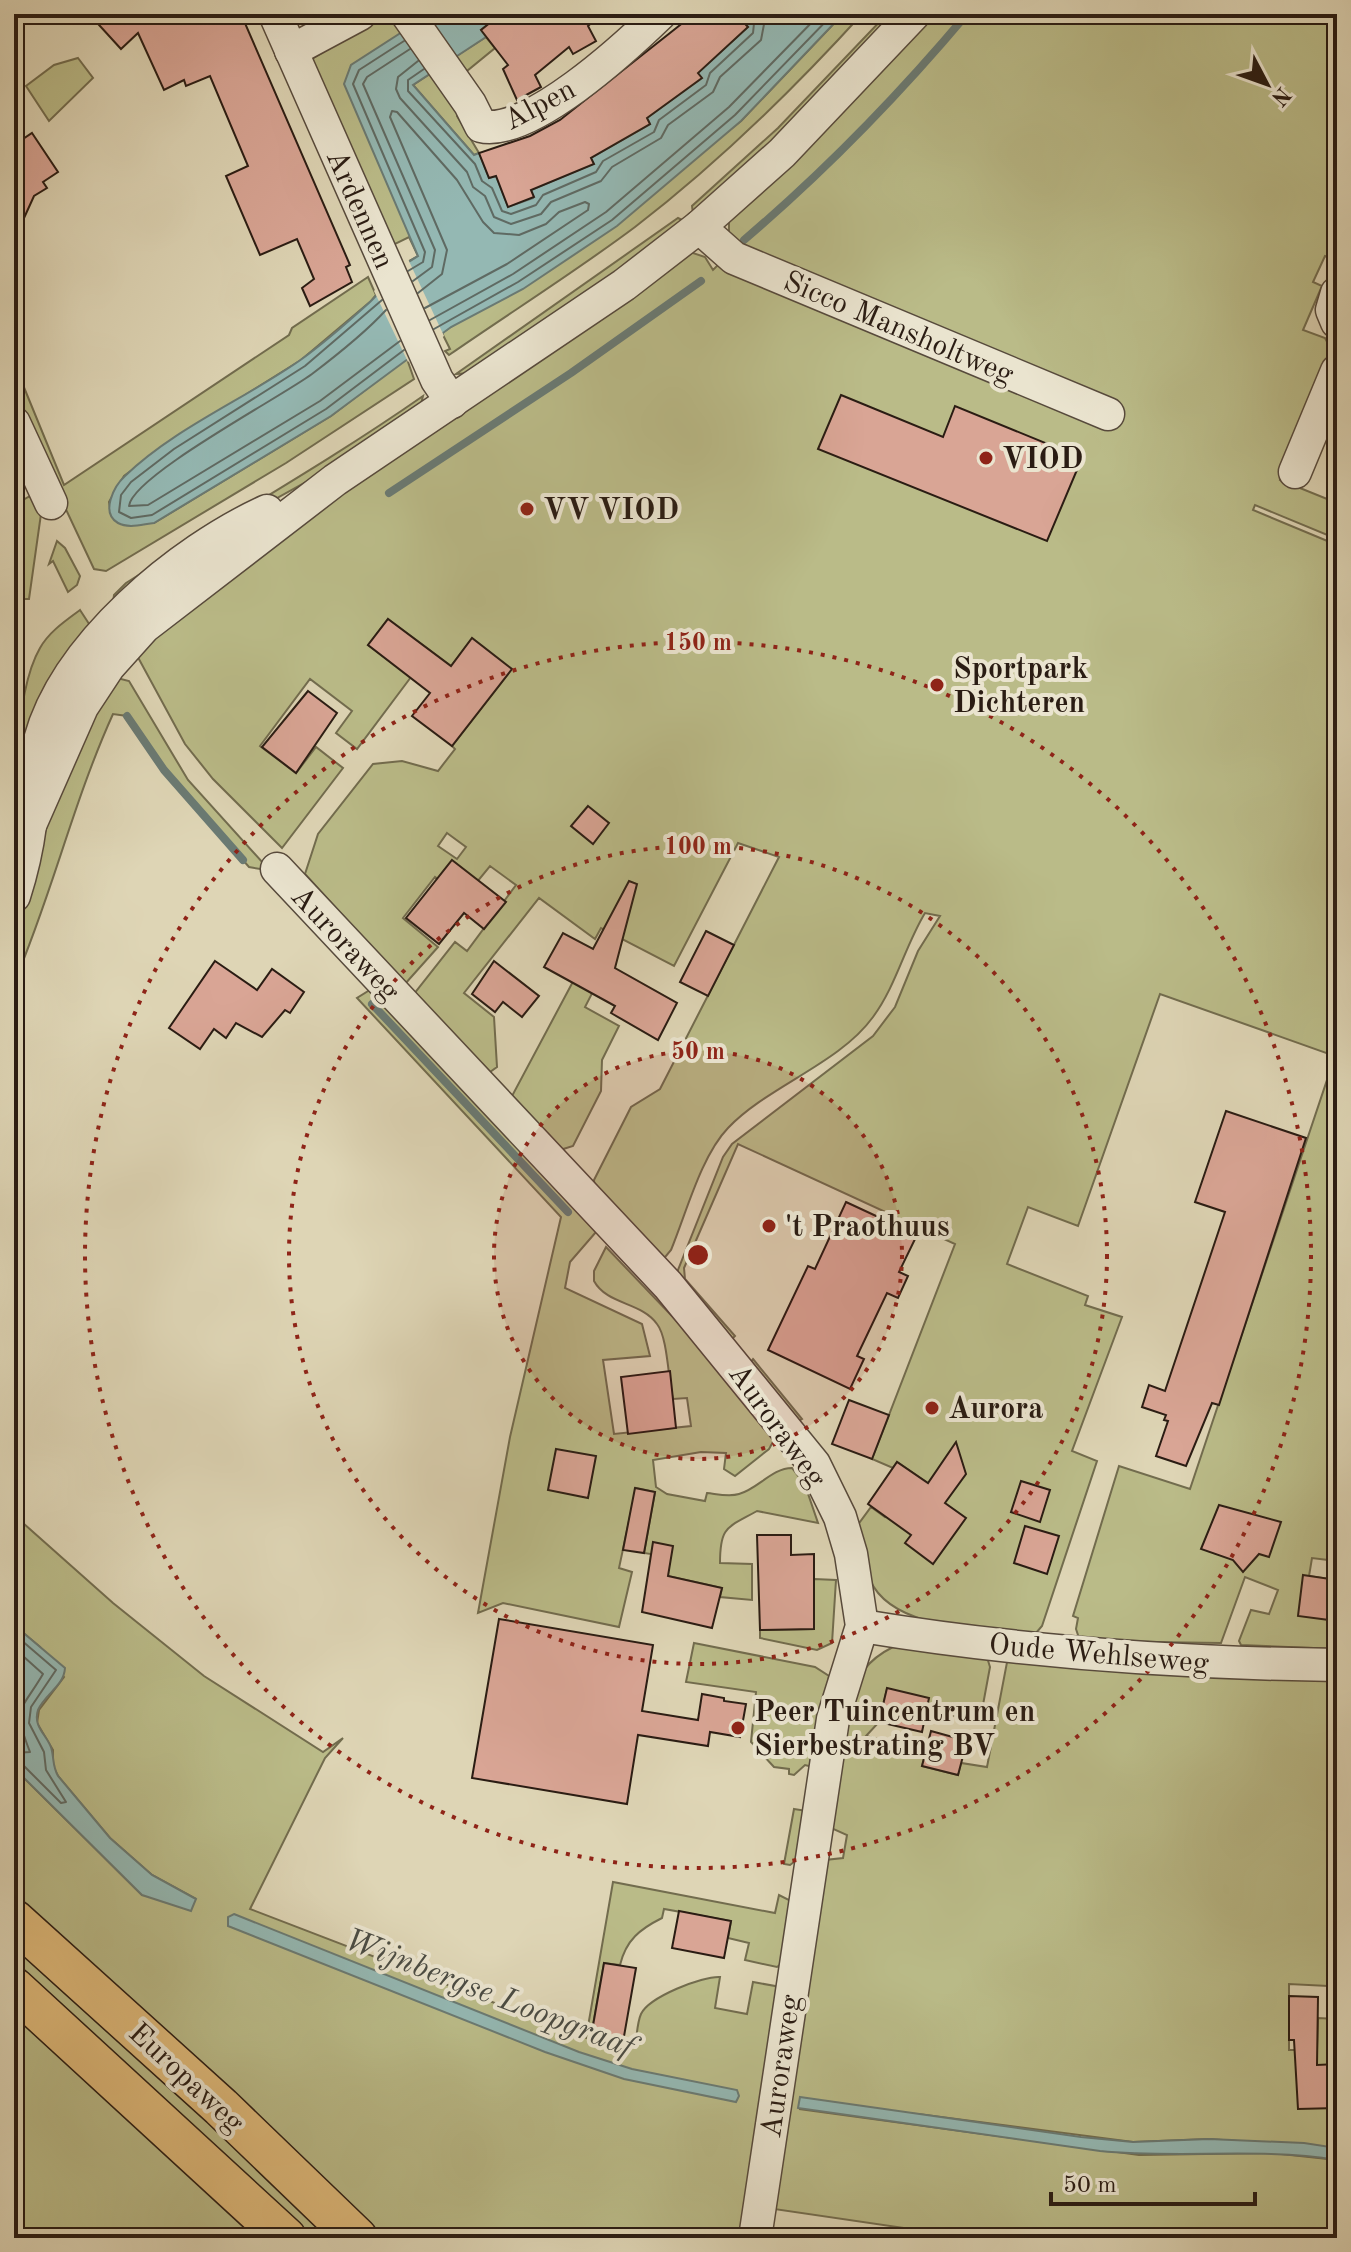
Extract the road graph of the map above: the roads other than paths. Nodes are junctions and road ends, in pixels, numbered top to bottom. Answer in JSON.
{"nodes":[{"id":1,"x":275,"y":14,"type":"edge"},
{"id":2,"x":360,"y":14,"type":"edge"},
{"id":3,"x":660,"y":14,"type":"edge"},
{"id":4,"x":914,"y":14,"type":"edge"},
{"id":5,"x":409,"y":17,"type":"edge"},
{"id":6,"x":291,"y":51,"type":"junction"},
{"id":7,"x":699,"y":227,"type":"junction"},
{"id":8,"x":1337,"y":293,"type":"edge"},
{"id":9,"x":1337,"y":322,"type":"edge"},
{"id":10,"x":1337,"y":371,"type":"edge"},
{"id":11,"x":452,"y":402,"type":"junction"},
{"id":12,"x":1108,"y":414,"type":"dead end"},
{"id":13,"x":14,"y":423,"type":"edge"},
{"id":14,"x":1295,"y":472,"type":"dead end"},
{"id":15,"x":51,"y":503,"type":"dead end"},
{"id":16,"x":277,"y":869,"type":"dead end"},
{"id":17,"x":14,"y":896,"type":"edge"},
{"id":18,"x":862,"y":1626,"type":"junction"},
{"id":19,"x":1337,"y":1665,"type":"edge"},
{"id":20,"x":14,"y":1920,"type":"edge"},
{"id":21,"x":14,"y":1988,"type":"edge"},
{"id":22,"x":286,"y":2238,"type":"edge"},
{"id":23,"x":357,"y":2238,"type":"edge"},
{"id":24,"x":755,"y":2238,"type":"edge"}],
"edges":[{"from":1,"to":6,"type":"street","name":"Ardennen"},
{"from":2,"to":6,"type":"street"},
{"from":3,"to":5,"type":"street","name":"Alpen"},
{"from":4,"to":7,"type":"street"},
{"from":6,"to":11,"type":"street","name":"Ardennen"},
{"from":7,"to":11,"type":"street"},
{"from":7,"to":12,"type":"street","name":"Sicco Mansholtweg"},
{"from":8,"to":9,"type":"street"},
{"from":10,"to":14,"type":"street"},
{"from":11,"to":17,"type":"street"},
{"from":13,"to":15,"type":"street"},
{"from":16,"to":18,"type":"street","name":"Auroraweg"},
{"from":18,"to":19,"type":"street","name":"Oude Wehlseweg"},
{"from":18,"to":24,"type":"street","name":"Auroraweg"},
{"from":20,"to":23,"type":"main road","name":"Europaweg"},
{"from":21,"to":22,"type":"main road","name":"Europaweg"}]}
